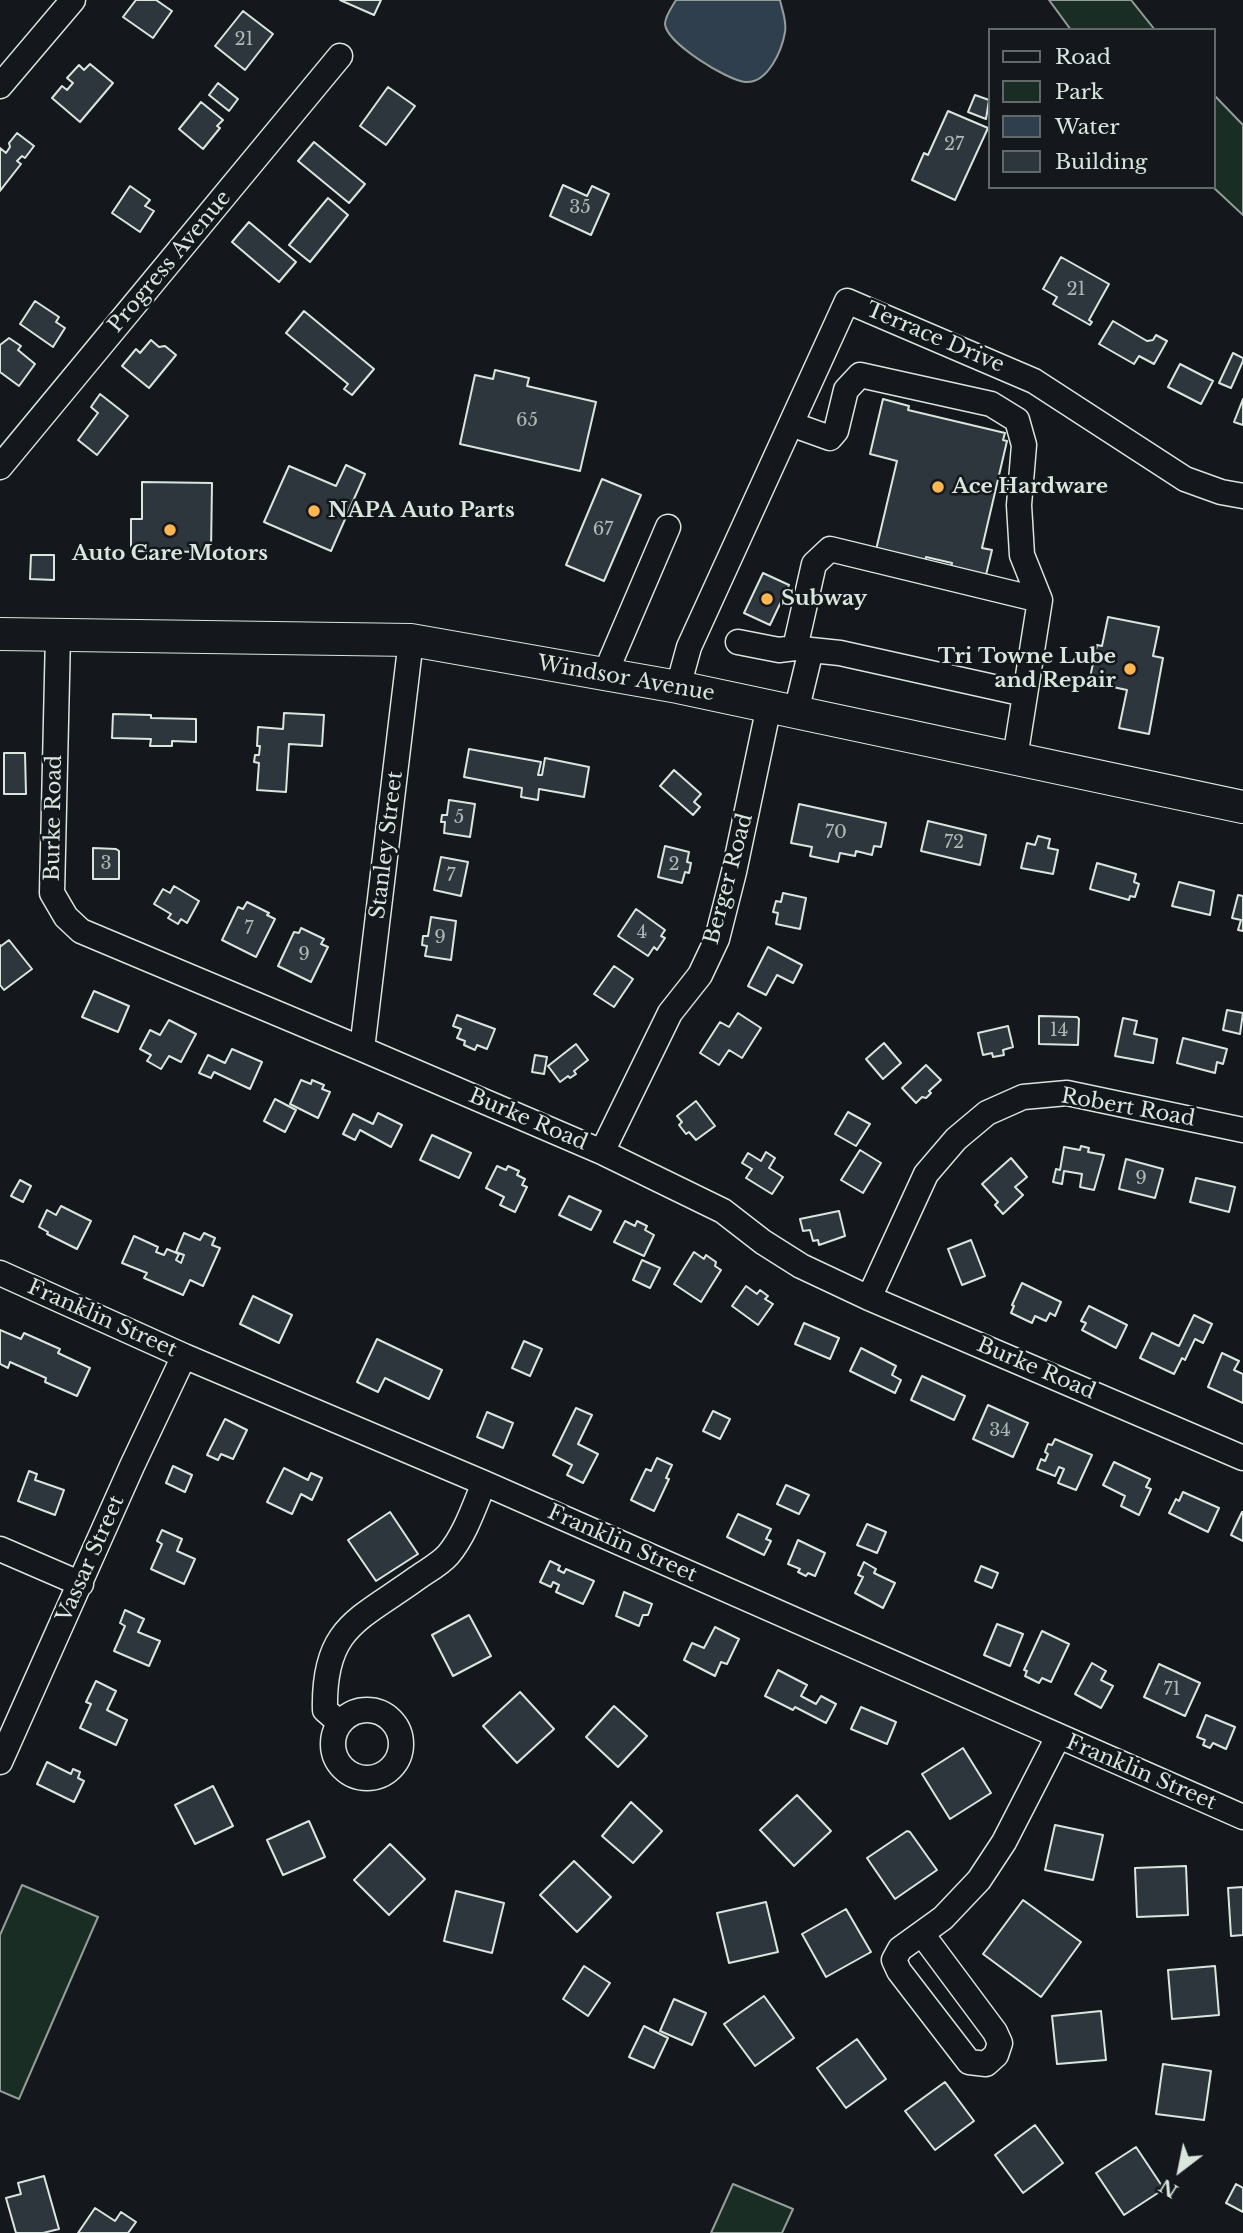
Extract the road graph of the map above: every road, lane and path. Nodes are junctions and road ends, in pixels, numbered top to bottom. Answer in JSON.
{"nodes":[{"id":1,"x":73,"y":0,"type":"edge"},
{"id":2,"x":340,"y":56,"type":"dead end"},
{"id":3,"x":0,"y":86,"type":"edge"},
{"id":4,"x":791,"y":424,"type":"junction"},
{"id":5,"x":0,"y":467,"type":"edge"},
{"id":6,"x":1243,"y":496,"type":"edge"},
{"id":7,"x":668,"y":527,"type":"dead end"},
{"id":8,"x":1040,"y":600,"type":"junction"},
{"id":9,"x":0,"y":634,"type":"edge"},
{"id":10,"x":58,"y":635,"type":"junction"},
{"id":11,"x":411,"y":640,"type":"junction"},
{"id":12,"x":738,"y":642,"type":"dead end"},
{"id":13,"x":803,"y":649,"type":"junction"},
{"id":14,"x":605,"y":674,"type":"junction"},
{"id":15,"x":678,"y":687,"type":"junction"},
{"id":16,"x":1025,"y":694,"type":"junction"},
{"id":17,"x":783,"y":709,"type":"junction"},
{"id":18,"x":1015,"y":758,"type":"junction"},
{"id":19,"x":1243,"y":807,"type":"edge"},
{"id":20,"x":362,"y":1049,"type":"junction"},
{"id":21,"x":1243,"y":1130,"type":"edge"},
{"id":22,"x":602,"y":1152,"type":"junction"},
{"id":23,"x":0,"y":1273,"type":"edge"},
{"id":24,"x":869,"y":1298,"type":"junction"},
{"id":25,"x":184,"y":1356,"type":"junction"},
{"id":26,"x":1243,"y":1458,"type":"edge"},
{"id":27,"x":484,"y":1483,"type":"junction"},
{"id":28,"x":0,"y":1549,"type":"edge"},
{"id":29,"x":81,"y":1584,"type":"junction"},
{"id":30,"x":340,"y":1724,"type":"dead end"},
{"id":31,"x":1058,"y":1737,"type":"junction"},
{"id":32,"x":0,"y":1762,"type":"edge"},
{"id":33,"x":1243,"y":1817,"type":"edge"},
{"id":34,"x":922,"y":1934,"type":"junction"}],
"edges":[{"from":1,"to":3,"type":"street"},
{"from":2,"to":5,"type":"street","name":"Progress Avenue"},
{"from":4,"to":6,"type":"street","name":"Terrace Drive"},
{"from":4,"to":8,"type":"street"},
{"from":4,"to":15,"type":"street","name":"Terrace Drive"},
{"from":7,"to":14,"type":"street"},
{"from":8,"to":13,"type":"street","name":"Berger Road"},
{"from":8,"to":16,"type":"street"},
{"from":9,"to":10,"type":"main road","name":"Windsor Avenue"},
{"from":10,"to":11,"type":"main road","name":"Windsor Avenue"},
{"from":10,"to":20,"type":"street","name":"Burke Road"},
{"from":11,"to":14,"type":"main road","name":"Windsor Avenue"},
{"from":11,"to":20,"type":"street","name":"Stanley Street"},
{"from":12,"to":13,"type":"street"},
{"from":13,"to":16,"type":"street"},
{"from":13,"to":17,"type":"street","name":"Berger Road"},
{"from":14,"to":15,"type":"main road","name":"Windsor Avenue"},
{"from":15,"to":17,"type":"main road","name":"Windsor Avenue"},
{"from":16,"to":18,"type":"street"},
{"from":17,"to":18,"type":"main road","name":"Windsor Avenue"},
{"from":17,"to":22,"type":"street","name":"Berger Road"},
{"from":18,"to":19,"type":"main road","name":"Windsor Avenue"},
{"from":20,"to":22,"type":"street","name":"Burke Road"},
{"from":21,"to":24,"type":"street","name":"Robert Road"},
{"from":22,"to":24,"type":"street","name":"Burke Road"},
{"from":23,"to":25,"type":"street","name":"Franklin Street"},
{"from":24,"to":26,"type":"street","name":"Burke Road"},
{"from":25,"to":27,"type":"street","name":"Franklin Street"},
{"from":25,"to":29,"type":"street","name":"Vassar Street"},
{"from":27,"to":30,"type":"street"},
{"from":27,"to":31,"type":"street","name":"Franklin Street"},
{"from":28,"to":29,"type":"street"},
{"from":29,"to":32,"type":"street","name":"Vassar Street"},
{"from":31,"to":33,"type":"street","name":"Franklin Street"},
{"from":31,"to":34,"type":"street"},
{"from":34,"to":34,"type":"street"}]}
